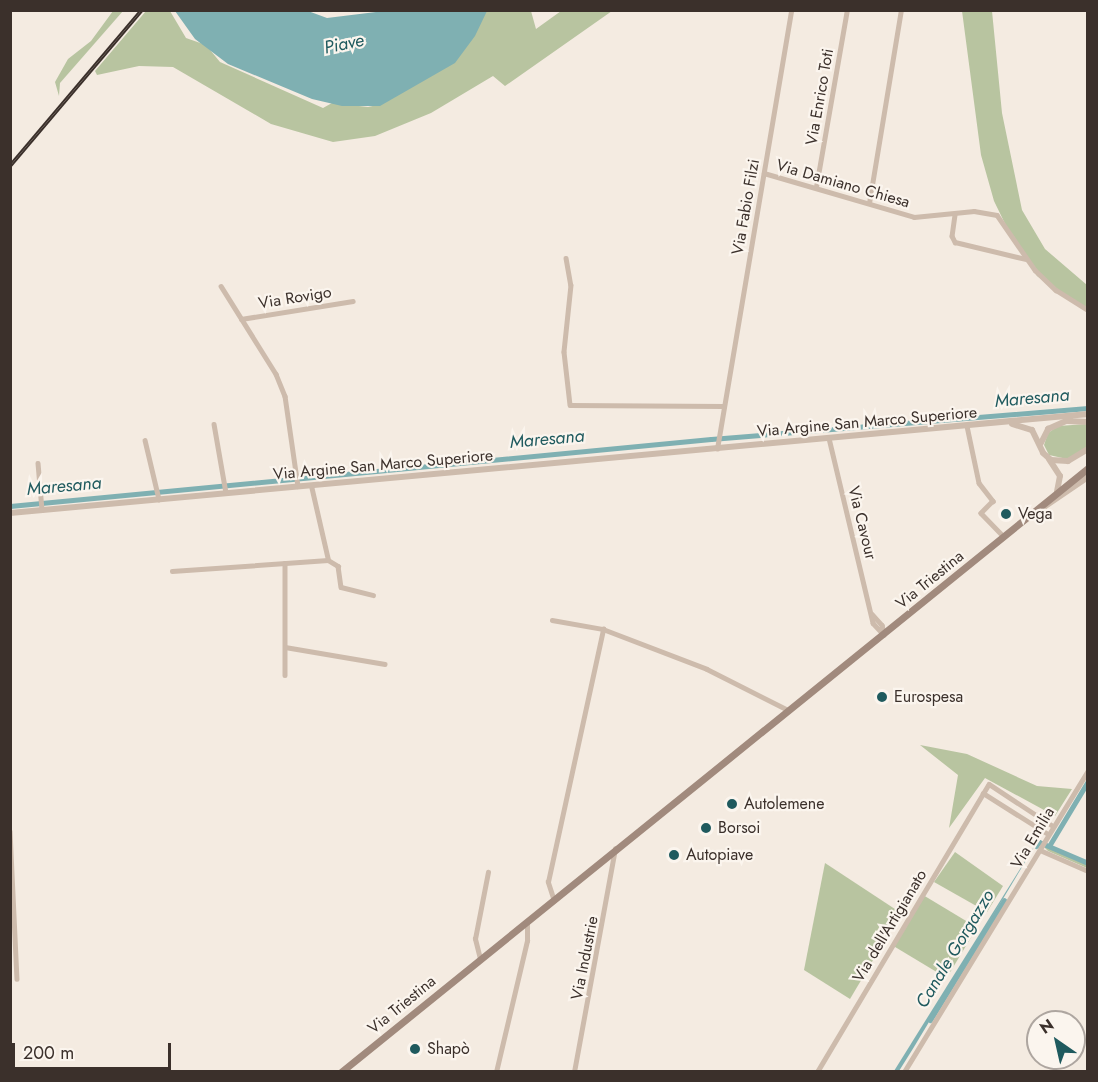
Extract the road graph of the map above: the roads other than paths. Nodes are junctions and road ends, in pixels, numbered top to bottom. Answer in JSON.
{"nodes":[{"id":1,"x":791,"y":10,"type":"edge"},
{"id":2,"x":847,"y":10,"type":"edge"},
{"id":3,"x":901,"y":10,"type":"edge"},
{"id":4,"x":764,"y":173,"type":"junction"},
{"id":5,"x":816,"y":187,"type":"junction"},
{"id":6,"x":869,"y":203,"type":"junction"},
{"id":7,"x":955,"y":215,"type":"junction"},
{"id":8,"x":566,"y":258,"type":"dead end"},
{"id":9,"x":1026,"y":259,"type":"junction"},
{"id":10,"x":221,"y":286,"type":"dead end"},
{"id":11,"x":353,"y":301,"type":"dead end"},
{"id":12,"x":1088,"y":310,"type":"edge"},
{"id":13,"x":241,"y":319,"type":"junction"},
{"id":14,"x":723,"y":406,"type":"junction"},
{"id":15,"x":1088,"y":416,"type":"edge"},
{"id":16,"x":1061,"y":421,"type":"junction"},
{"id":17,"x":1088,"y":422,"type":"edge"},
{"id":18,"x":1008,"y":423,"type":"junction"},
{"id":19,"x":214,"y":424,"type":"dead end"},
{"id":20,"x":967,"y":426,"type":"junction"},
{"id":21,"x":829,"y":438,"type":"junction"},
{"id":22,"x":145,"y":440,"type":"dead end"},
{"id":23,"x":1041,"y":444,"type":"junction"},
{"id":24,"x":717,"y":447,"type":"junction"},
{"id":25,"x":1088,"y":449,"type":"edge"},
{"id":26,"x":1048,"y":458,"type":"junction"},
{"id":27,"x":38,"y":463,"type":"dead end"},
{"id":28,"x":1087,"y":468,"type":"edge"},
{"id":29,"x":1088,"y":477,"type":"edge"},
{"id":30,"x":298,"y":485,"type":"junction"},
{"id":31,"x":311,"y":486,"type":"junction"},
{"id":32,"x":226,"y":492,"type":"junction"},
{"id":33,"x":1056,"y":494,"type":"junction"},
{"id":34,"x":159,"y":498,"type":"junction"},
{"id":35,"x":42,"y":508,"type":"junction"},
{"id":36,"x":10,"y":513,"type":"edge"},
{"id":37,"x":1022,"y":521,"type":"junction"},
{"id":38,"x":1004,"y":537,"type":"junction"},
{"id":39,"x":328,"y":560,"type":"junction"},
{"id":40,"x":285,"y":563,"type":"junction"},
{"id":41,"x":172,"y":571,"type":"dead end"},
{"id":42,"x":373,"y":595,"type":"dead end"},
{"id":43,"x":552,"y":620,"type":"dead end"},
{"id":44,"x":603,"y":629,"type":"junction"},
{"id":45,"x":884,"y":635,"type":"junction"},
{"id":46,"x":285,"y":647,"type":"junction"},
{"id":47,"x":385,"y":664,"type":"dead end"},
{"id":48,"x":285,"y":675,"type":"dead end"},
{"id":49,"x":788,"y":711,"type":"junction"},
{"id":50,"x":1088,"y":771,"type":"edge"},
{"id":51,"x":983,"y":793,"type":"junction"},
{"id":52,"x":1053,"y":826,"type":"junction"},
{"id":53,"x":10,"y":831,"type":"edge"},
{"id":54,"x":1048,"y":834,"type":"junction"},
{"id":55,"x":1043,"y":845,"type":"junction"},
{"id":56,"x":615,"y":849,"type":"junction"},
{"id":57,"x":1088,"y":871,"type":"edge"},
{"id":58,"x":488,"y":872,"type":"dead end"},
{"id":59,"x":554,"y":901,"type":"junction"},
{"id":60,"x":527,"y":921,"type":"junction"},
{"id":61,"x":480,"y":959,"type":"junction"},
{"id":62,"x":17,"y":979,"type":"dead end"},
{"id":63,"x":341,"y":1071,"type":"edge"},
{"id":64,"x":496,"y":1071,"type":"edge"},
{"id":65,"x":574,"y":1071,"type":"edge"},
{"id":66,"x":817,"y":1071,"type":"edge"},
{"id":67,"x":904,"y":1071,"type":"edge"}],
"edges":[{"from":1,"to":4,"type":"street","name":"Via Fabio Filzi"},
{"from":2,"to":5,"type":"street","name":"Via Enrico Toti"},
{"from":3,"to":6,"type":"street"},
{"from":4,"to":5,"type":"street","name":"Via Damiano Chiesa"},
{"from":4,"to":14,"type":"street","name":"Via Fabio Filzi"},
{"from":5,"to":6,"type":"street","name":"Via Damiano Chiesa"},
{"from":6,"to":7,"type":"street","name":"Via Damiano Chiesa"},
{"from":7,"to":9,"type":"street","name":"Via Damiano Chiesa"},
{"from":7,"to":9,"type":"street"},
{"from":8,"to":14,"type":"street"},
{"from":9,"to":12,"type":"street","name":"Via Damiano Chiesa"},
{"from":10,"to":13,"type":"street","name":"Via Rovigo"},
{"from":11,"to":13,"type":"street","name":"Via Rovigo"},
{"from":13,"to":30,"type":"street","name":"Via Rovigo"},
{"from":14,"to":24,"type":"street","name":"Via Fabio Filzi"},
{"from":15,"to":16,"type":"street"},
{"from":15,"to":16,"type":"street"},
{"from":16,"to":17,"type":"street"},
{"from":16,"to":18,"type":"street","name":"Via Argine San Marco Superiore"},
{"from":16,"to":23,"type":"street"},
{"from":18,"to":20,"type":"street","name":"Via Argine San Marco Superiore"},
{"from":18,"to":23,"type":"street"},
{"from":19,"to":32,"type":"street"},
{"from":20,"to":21,"type":"street","name":"Via Argine San Marco Superiore"},
{"from":20,"to":38,"type":"street"},
{"from":21,"to":24,"type":"street","name":"Via Argine San Marco Superiore"},
{"from":21,"to":45,"type":"street","name":"Via Cavour"},
{"from":22,"to":34,"type":"street"},
{"from":23,"to":26,"type":"street"},
{"from":24,"to":31,"type":"street","name":"Via Argine San Marco Superiore"},
{"from":25,"to":26,"type":"street"},
{"from":26,"to":33,"type":"street"},
{"from":27,"to":35,"type":"street"},
{"from":28,"to":33,"type":"main road","name":"Via Triestina"},
{"from":29,"to":37,"type":"street"},
{"from":30,"to":31,"type":"street","name":"Via Argine San Marco Superiore"},
{"from":30,"to":32,"type":"street","name":"Via Argine San Marco Superiore"},
{"from":31,"to":39,"type":"street"},
{"from":32,"to":34,"type":"street","name":"Via Argine San Marco Superiore"},
{"from":33,"to":37,"type":"main road","name":"Via Triestina"},
{"from":34,"to":35,"type":"street","name":"Via Argine San Marco Superiore"},
{"from":35,"to":36,"type":"street","name":"Via Argine San Marco Superiore"},
{"from":37,"to":38,"type":"main road","name":"Via Triestina"},
{"from":38,"to":45,"type":"main road","name":"Via Triestina"},
{"from":39,"to":40,"type":"street"},
{"from":39,"to":42,"type":"street"},
{"from":40,"to":41,"type":"street"},
{"from":40,"to":46,"type":"street"},
{"from":43,"to":44,"type":"street"},
{"from":44,"to":49,"type":"street"},
{"from":44,"to":59,"type":"street"},
{"from":45,"to":49,"type":"main road","name":"Via Triestina"},
{"from":46,"to":47,"type":"street"},
{"from":46,"to":48,"type":"street"},
{"from":49,"to":56,"type":"main road","name":"Via Triestina"},
{"from":50,"to":52,"type":"street","name":"Via Emilia"},
{"from":51,"to":52,"type":"street"},
{"from":51,"to":54,"type":"street"},
{"from":51,"to":66,"type":"street","name":"Via dell'Artigianato"},
{"from":52,"to":54,"type":"street","name":"Via Emilia"},
{"from":53,"to":62,"type":"street"},
{"from":54,"to":55,"type":"street","name":"Via Emilia"},
{"from":55,"to":57,"type":"street"},
{"from":55,"to":67,"type":"street","name":"Via Emilia"},
{"from":56,"to":59,"type":"main road","name":"Via Triestina"},
{"from":56,"to":65,"type":"street","name":"Via Industrie"},
{"from":58,"to":61,"type":"street"},
{"from":59,"to":60,"type":"main road","name":"Via Triestina"},
{"from":60,"to":61,"type":"main road","name":"Via Triestina"},
{"from":60,"to":64,"type":"street"},
{"from":61,"to":63,"type":"main road","name":"Via Triestina"}]}
